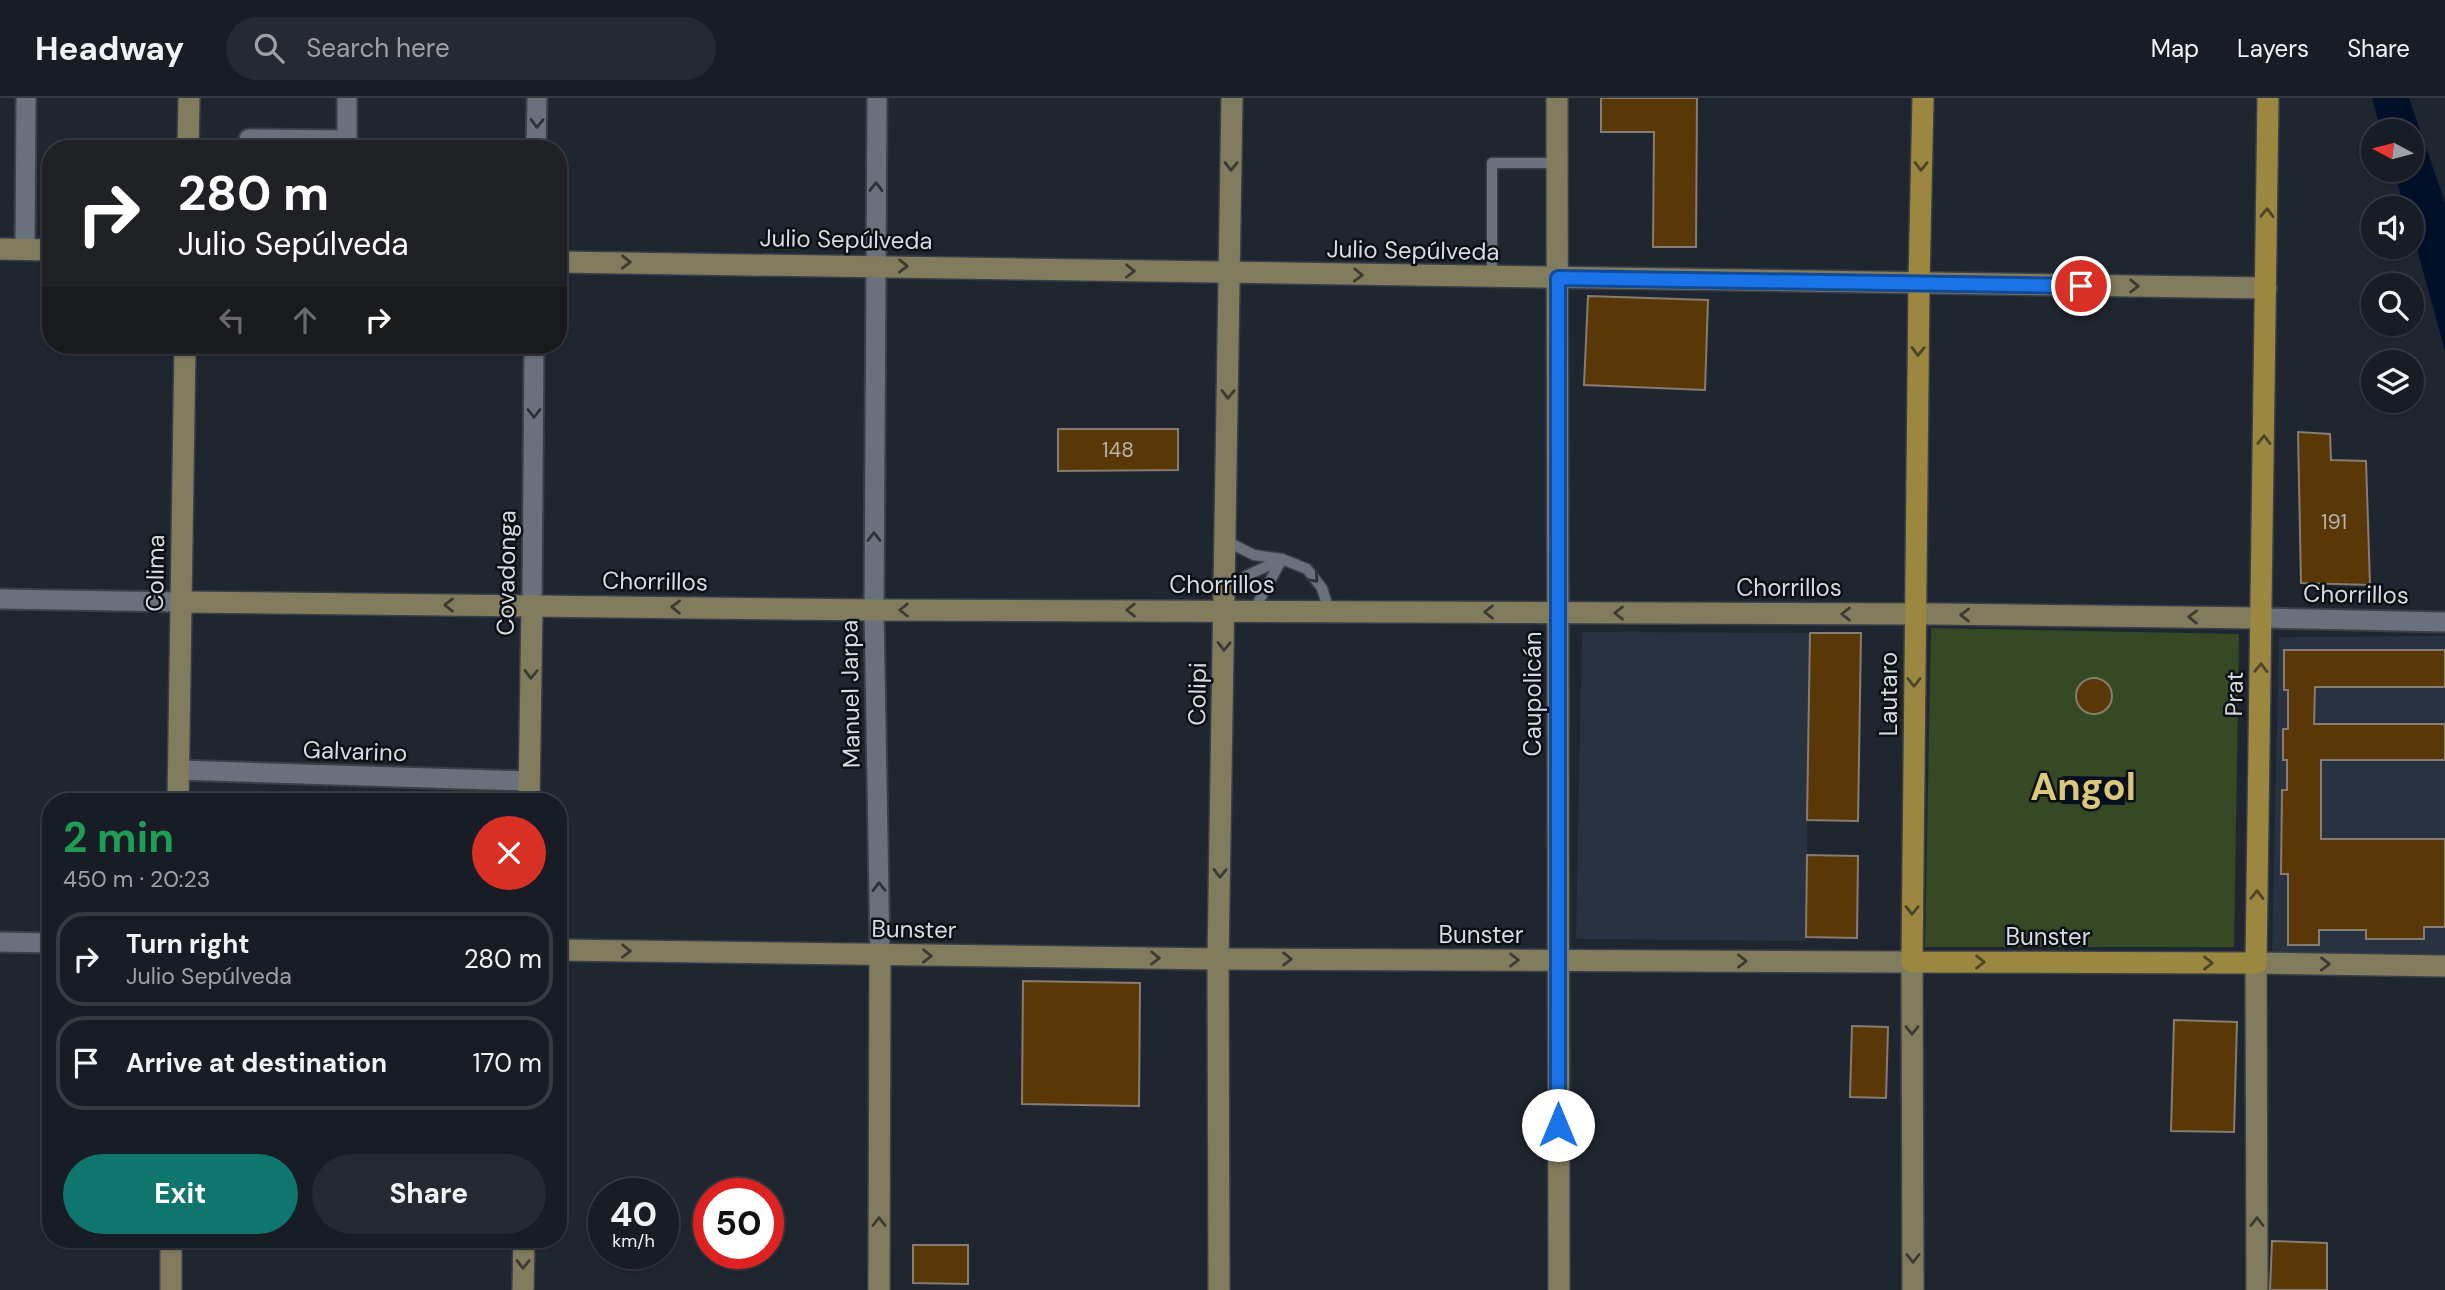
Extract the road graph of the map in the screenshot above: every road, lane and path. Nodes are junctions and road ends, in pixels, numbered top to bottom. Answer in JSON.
{"nodes":[{"id":1,"x":26,"y":98,"type":"edge"},
{"id":2,"x":189,"y":98,"type":"edge"},
{"id":3,"x":347,"y":98,"type":"edge"},
{"id":4,"x":537,"y":98,"type":"edge"},
{"id":5,"x":877,"y":98,"type":"edge"},
{"id":6,"x":1232,"y":98,"type":"edge"},
{"id":7,"x":1557,"y":98,"type":"edge"},
{"id":8,"x":1923,"y":98,"type":"edge"},
{"id":9,"x":2268,"y":98,"type":"edge"},
{"id":10,"x":249,"y":139,"type":"dead end"},
{"id":11,"x":188,"y":140,"type":"edge"},
{"id":12,"x":269,"y":140,"type":"edge"},
{"id":13,"x":347,"y":140,"type":"edge"},
{"id":14,"x":536,"y":140,"type":"edge"},
{"id":15,"x":1557,"y":163,"type":"junction"},
{"id":16,"x":0,"y":249,"type":"edge"},
{"id":17,"x":25,"y":249,"type":"junction"},
{"id":18,"x":42,"y":250,"type":"edge"},
{"id":19,"x":567,"y":262,"type":"edge"},
{"id":20,"x":875,"y":265,"type":"junction"},
{"id":21,"x":1230,"y":274,"type":"junction"},
{"id":22,"x":1492,"y":277,"type":"junction"},
{"id":23,"x":1558,"y":278,"type":"junction"},
{"id":24,"x":1919,"y":283,"type":"junction"},
{"id":25,"x":2266,"y":288,"type":"junction"},
{"id":26,"x":185,"y":354,"type":"edge"},
{"id":27,"x":534,"y":354,"type":"edge"},
{"id":28,"x":1226,"y":541,"type":"junction"},
{"id":29,"x":1283,"y":559,"type":"junction"},
{"id":30,"x":1225,"y":586,"type":"junction"},
{"id":31,"x":0,"y":599,"type":"edge"},
{"id":32,"x":181,"y":602,"type":"junction"},
{"id":33,"x":532,"y":605,"type":"junction"},
{"id":34,"x":874,"y":610,"type":"junction"},
{"id":35,"x":1224,"y":610,"type":"junction"},
{"id":36,"x":1254,"y":611,"type":"junction"},
{"id":37,"x":1329,"y":611,"type":"junction"},
{"id":38,"x":1558,"y":613,"type":"junction"},
{"id":39,"x":1915,"y":614,"type":"junction"},
{"id":40,"x":2261,"y":618,"type":"junction"},
{"id":41,"x":2444,"y":622,"type":"edge"},
{"id":42,"x":178,"y":770,"type":"junction"},
{"id":43,"x":529,"y":791,"type":"edge"},
{"id":44,"x":178,"y":793,"type":"edge"},
{"id":45,"x":0,"y":942,"type":"edge"},
{"id":46,"x":42,"y":943,"type":"edge"},
{"id":47,"x":567,"y":950,"type":"edge"},
{"id":48,"x":880,"y":955,"type":"junction"},
{"id":49,"x":1219,"y":959,"type":"junction"},
{"id":50,"x":1558,"y":961,"type":"junction"},
{"id":51,"x":1912,"y":962,"type":"junction"},
{"id":52,"x":2256,"y":963,"type":"junction"},
{"id":53,"x":2445,"y":966,"type":"edge"},
{"id":54,"x":171,"y":1248,"type":"edge"},
{"id":55,"x":524,"y":1248,"type":"edge"},
{"id":56,"x":171,"y":1290,"type":"edge"},
{"id":57,"x":523,"y":1290,"type":"edge"},
{"id":58,"x":878,"y":1290,"type":"edge"},
{"id":59,"x":1219,"y":1290,"type":"edge"},
{"id":60,"x":1559,"y":1290,"type":"edge"},
{"id":61,"x":1913,"y":1290,"type":"edge"},
{"id":62,"x":2257,"y":1290,"type":"edge"}],
"edges":[{"from":1,"to":17,"type":"street"},
{"from":2,"to":11,"type":"street"},
{"from":3,"to":13,"type":"street"},
{"from":4,"to":14,"type":"street","one_way":true},
{"from":20,"to":5,"type":"street","name":"Manuel Jarpa","one_way":true},
{"from":6,"to":21,"type":"street","name":"Colipi","one_way":true},
{"from":7,"to":15,"type":"street","name":"Caupolicán"},
{"from":8,"to":24,"type":"main road","name":"Lautaro","one_way":true},
{"from":25,"to":9,"type":"main road","name":"Prat","one_way":true},
{"from":10,"to":12,"type":"street"},
{"from":15,"to":22,"type":"lane"},
{"from":15,"to":23,"type":"street","name":"Caupolicán"},
{"from":16,"to":17,"type":"street"},
{"from":17,"to":18,"type":"street"},
{"from":19,"to":20,"type":"street","name":"Julio Sepúlveda","one_way":true},
{"from":20,"to":21,"type":"street","name":"Julio Sepúlveda","one_way":true},
{"from":34,"to":20,"type":"street","name":"Manuel Jarpa","one_way":true},
{"from":21,"to":22,"type":"street","name":"Julio Sepúlveda","one_way":true},
{"from":21,"to":28,"type":"street","name":"Colipi","one_way":true},
{"from":22,"to":23,"type":"street","name":"Julio Sepúlveda"},
{"from":23,"to":24,"type":"street","name":"Julio Sepúlveda"},
{"from":23,"to":38,"type":"street","name":"Caupolicán"},
{"from":24,"to":25,"type":"street","name":"Julio Sepúlveda","one_way":true},
{"from":24,"to":39,"type":"main road","name":"Lautaro","one_way":true},
{"from":40,"to":25,"type":"main road","name":"Prat","one_way":true},
{"from":26,"to":32,"type":"street","name":"Colima"},
{"from":27,"to":33,"type":"street","name":"Covadonga","one_way":true},
{"from":28,"to":29,"type":"lane"},
{"from":28,"to":30,"type":"street","name":"Colipi"},
{"from":29,"to":30,"type":"lane"},
{"from":29,"to":36,"type":"lane"},
{"from":29,"to":37,"type":"lane","one_way":true},
{"from":30,"to":35,"type":"street","name":"Colipi"},
{"from":31,"to":32,"type":"street","name":"Chorrillos"},
{"from":33,"to":32,"type":"street","name":"Chorrillos","one_way":true},
{"from":32,"to":42,"type":"street","name":"Colima"},
{"from":34,"to":33,"type":"street","name":"Chorrillos","one_way":true},
{"from":33,"to":43,"type":"street","name":"Covadonga","one_way":true},
{"from":35,"to":34,"type":"street","name":"Chorrillos","one_way":true},
{"from":48,"to":34,"type":"street","name":"Manuel Jarpa","one_way":true},
{"from":35,"to":36,"type":"street","name":"Chorrillos"},
{"from":35,"to":49,"type":"street","name":"Colipi","one_way":true},
{"from":36,"to":37,"type":"street","name":"Chorrillos"},
{"from":38,"to":37,"type":"street","name":"Chorrillos","one_way":true},
{"from":39,"to":38,"type":"street","name":"Chorrillos","one_way":true},
{"from":38,"to":50,"type":"street","name":"Caupolicán"},
{"from":40,"to":39,"type":"street","name":"Chorrillos","one_way":true},
{"from":39,"to":51,"type":"main road","name":"Lautaro","one_way":true},
{"from":40,"to":41,"type":"street","name":"Chorrillos"},
{"from":52,"to":40,"type":"main road","name":"Prat","one_way":true},
{"from":42,"to":43,"type":"street","name":"Galvarino"},
{"from":42,"to":44,"type":"street","name":"Colima"},
{"from":45,"to":46,"type":"street"},
{"from":47,"to":48,"type":"street","name":"Bunster","one_way":true},
{"from":48,"to":49,"type":"street","name":"Bunster","one_way":true},
{"from":58,"to":48,"type":"street","name":"Manuel Jarpa","one_way":true},
{"from":49,"to":50,"type":"street","name":"Bunster","one_way":true},
{"from":49,"to":59,"type":"street","name":"Colipi"},
{"from":50,"to":51,"type":"street","name":"Bunster","one_way":true},
{"from":50,"to":60,"type":"street","name":"Caupolicán"},
{"from":51,"to":52,"type":"main road","name":"Bunster","one_way":true},
{"from":51,"to":61,"type":"street","name":"Lautaro","one_way":true},
{"from":52,"to":53,"type":"street","name":"Bunster","one_way":true},
{"from":62,"to":52,"type":"street","name":"Prat","one_way":true},
{"from":54,"to":56,"type":"street"},
{"from":55,"to":57,"type":"street","one_way":true}]}
